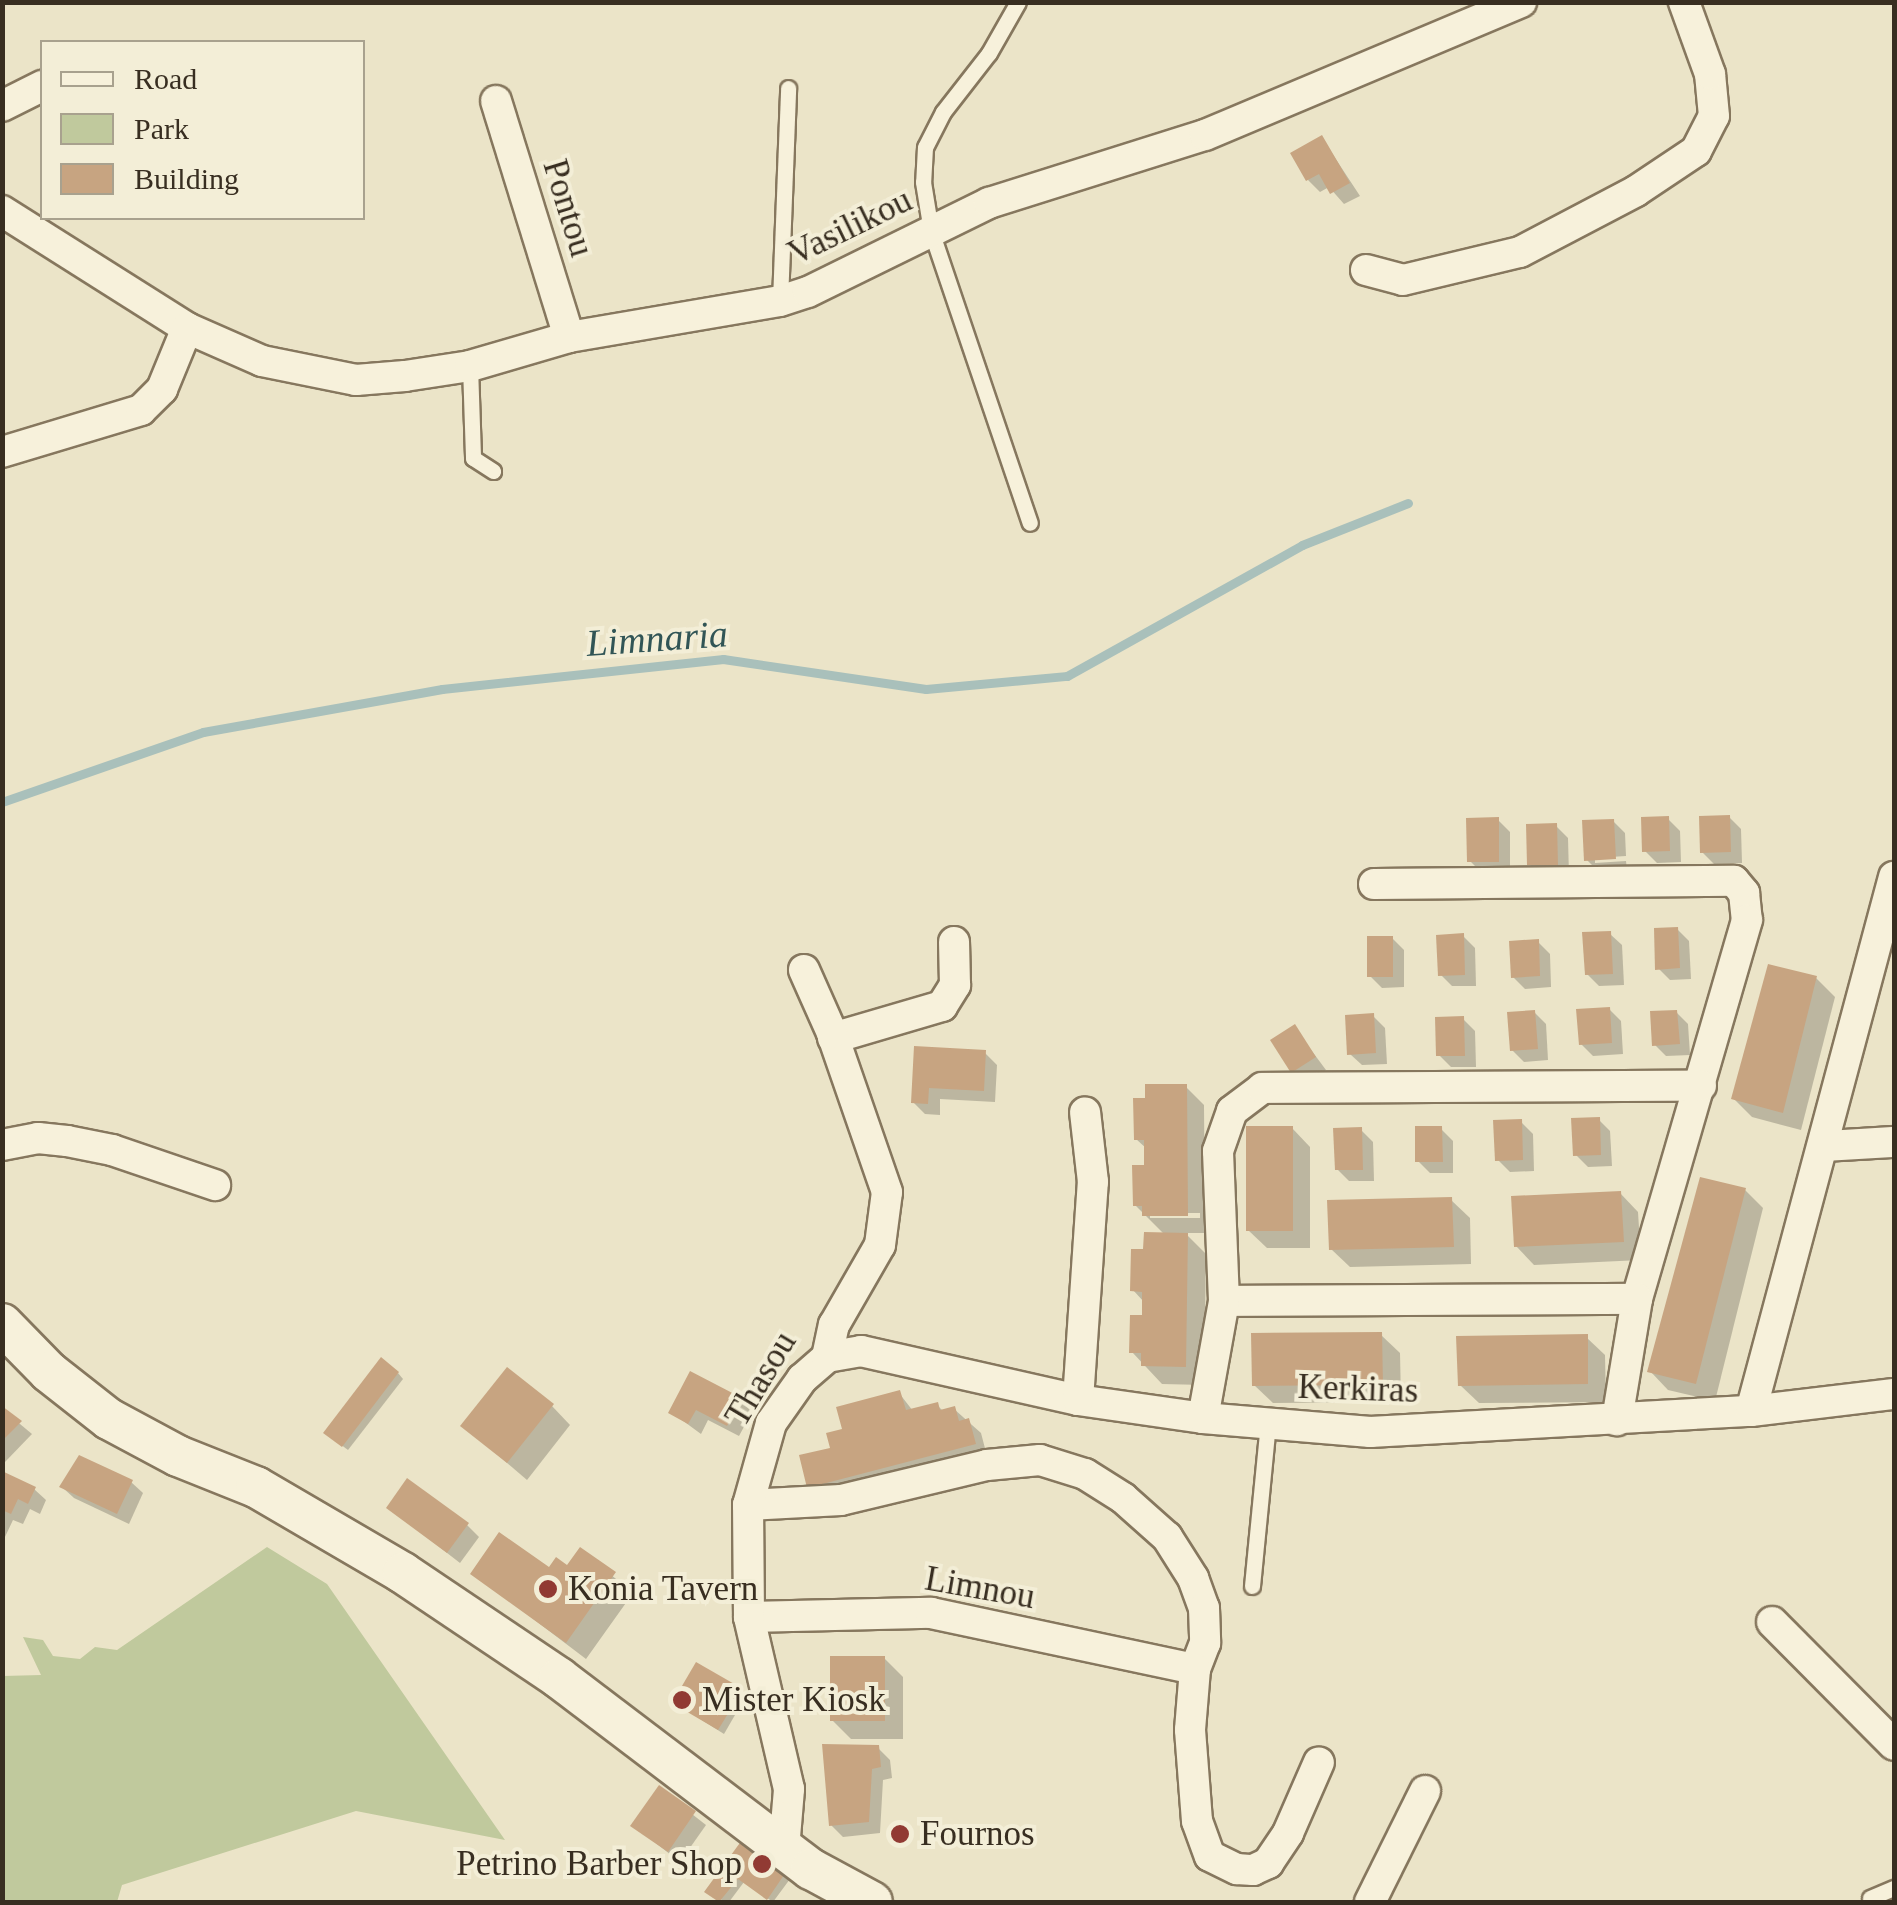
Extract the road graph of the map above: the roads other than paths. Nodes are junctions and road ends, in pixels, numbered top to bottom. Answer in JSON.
{"nodes":[{"id":1,"x":1018,"y":2,"type":"edge"},
{"id":2,"x":1521,"y":2,"type":"edge"},
{"id":3,"x":1684,"y":2,"type":"edge"},
{"id":4,"x":40,"y":87,"type":"edge"},
{"id":5,"x":788,"y":88,"type":"dead end"},
{"id":6,"x":496,"y":101,"type":"dead end"},
{"id":7,"x":2,"y":106,"type":"edge"},
{"id":8,"x":2,"y":211,"type":"edge"},
{"id":9,"x":931,"y":230,"type":"junction"},
{"id":10,"x":1366,"y":270,"type":"dead end"},
{"id":11,"x":780,"y":301,"type":"junction"},
{"id":12,"x":188,"y":328,"type":"junction"},
{"id":13,"x":569,"y":337,"type":"junction"},
{"id":14,"x":470,"y":366,"type":"junction"},
{"id":15,"x":2,"y":452,"type":"edge"},
{"id":16,"x":493,"y":471,"type":"dead end"},
{"id":17,"x":1030,"y":523,"type":"dead end"},
{"id":18,"x":1894,"y":877,"type":"edge"},
{"id":19,"x":1374,"y":884,"type":"dead end"},
{"id":20,"x":954,"y":942,"type":"dead end"},
{"id":21,"x":804,"y":970,"type":"dead end"},
{"id":22,"x":834,"y":1038,"type":"junction"},
{"id":23,"x":1701,"y":1086,"type":"junction"},
{"id":24,"x":1084,"y":1112,"type":"dead end"},
{"id":25,"x":1894,"y":1142,"type":"edge"},
{"id":26,"x":2,"y":1144,"type":"edge"},
{"id":27,"x":1826,"y":1146,"type":"junction"},
{"id":28,"x":215,"y":1184,"type":"dead end"},
{"id":29,"x":1637,"y":1299,"type":"junction"},
{"id":30,"x":1224,"y":1301,"type":"junction"},
{"id":31,"x":6,"y":1339,"type":"edge"},
{"id":32,"x":826,"y":1356,"type":"junction"},
{"id":33,"x":1894,"y":1394,"type":"edge"},
{"id":34,"x":1078,"y":1400,"type":"junction"},
{"id":35,"x":1751,"y":1412,"type":"junction"},
{"id":36,"x":1203,"y":1418,"type":"junction"},
{"id":37,"x":1618,"y":1420,"type":"junction"},
{"id":38,"x":1268,"y":1424,"type":"junction"},
{"id":39,"x":748,"y":1505,"type":"junction"},
{"id":40,"x":1252,"y":1586,"type":"dead end"},
{"id":41,"x":749,"y":1617,"type":"junction"},
{"id":42,"x":1772,"y":1622,"type":"dead end"},
{"id":43,"x":1195,"y":1669,"type":"junction"},
{"id":44,"x":1894,"y":1745,"type":"edge"},
{"id":45,"x":1319,"y":1762,"type":"dead end"},
{"id":46,"x":1425,"y":1791,"type":"dead end"},
{"id":47,"x":784,"y":1849,"type":"junction"},
{"id":48,"x":1894,"y":1888,"type":"edge"},
{"id":49,"x":1870,"y":1898,"type":"dead end"},
{"id":50,"x":872,"y":1902,"type":"edge"},
{"id":51,"x":1370,"y":1902,"type":"edge"}],
"edges":[{"from":1,"to":9,"type":"lane"},
{"from":2,"to":9,"type":"street","name":"Vasilikou"},
{"from":3,"to":10,"type":"street"},
{"from":4,"to":7,"type":"street"},
{"from":5,"to":11,"type":"lane"},
{"from":6,"to":13,"type":"street","name":"Pontou"},
{"from":8,"to":12,"type":"street","name":"Vasilikou"},
{"from":9,"to":11,"type":"street","name":"Vasilikou"},
{"from":9,"to":17,"type":"lane"},
{"from":11,"to":13,"type":"street","name":"Vasilikou"},
{"from":12,"to":14,"type":"street","name":"Vasilikou"},
{"from":12,"to":15,"type":"street"},
{"from":13,"to":14,"type":"street","name":"Vasilikou"},
{"from":14,"to":16,"type":"lane"},
{"from":18,"to":27,"type":"street"},
{"from":19,"to":23,"type":"street"},
{"from":20,"to":22,"type":"street"},
{"from":21,"to":22,"type":"street","name":"Thasou"},
{"from":22,"to":32,"type":"street","name":"Thasou"},
{"from":23,"to":29,"type":"street"},
{"from":23,"to":30,"type":"street"},
{"from":24,"to":34,"type":"street"},
{"from":25,"to":27,"type":"street"},
{"from":26,"to":28,"type":"street"},
{"from":27,"to":35,"type":"street"},
{"from":29,"to":30,"type":"street"},
{"from":29,"to":37,"type":"street"},
{"from":30,"to":36,"type":"street"},
{"from":31,"to":47,"type":"main road"},
{"from":32,"to":34,"type":"street","name":"Kerkiras"},
{"from":32,"to":39,"type":"street","name":"Thasou"},
{"from":33,"to":35,"type":"street","name":"Kerkiras"},
{"from":34,"to":36,"type":"street","name":"Kerkiras"},
{"from":35,"to":37,"type":"street","name":"Kerkiras"},
{"from":36,"to":38,"type":"street","name":"Kerkiras"},
{"from":37,"to":38,"type":"street","name":"Kerkiras"},
{"from":38,"to":40,"type":"lane"},
{"from":39,"to":41,"type":"street","name":"Thasou"},
{"from":39,"to":43,"type":"street"},
{"from":41,"to":43,"type":"street","name":"Limnou"},
{"from":41,"to":47,"type":"street","name":"Thasou"},
{"from":42,"to":44,"type":"street"},
{"from":43,"to":45,"type":"street"},
{"from":46,"to":51,"type":"street"},
{"from":47,"to":50,"type":"main road"},
{"from":48,"to":49,"type":"lane"}]}
